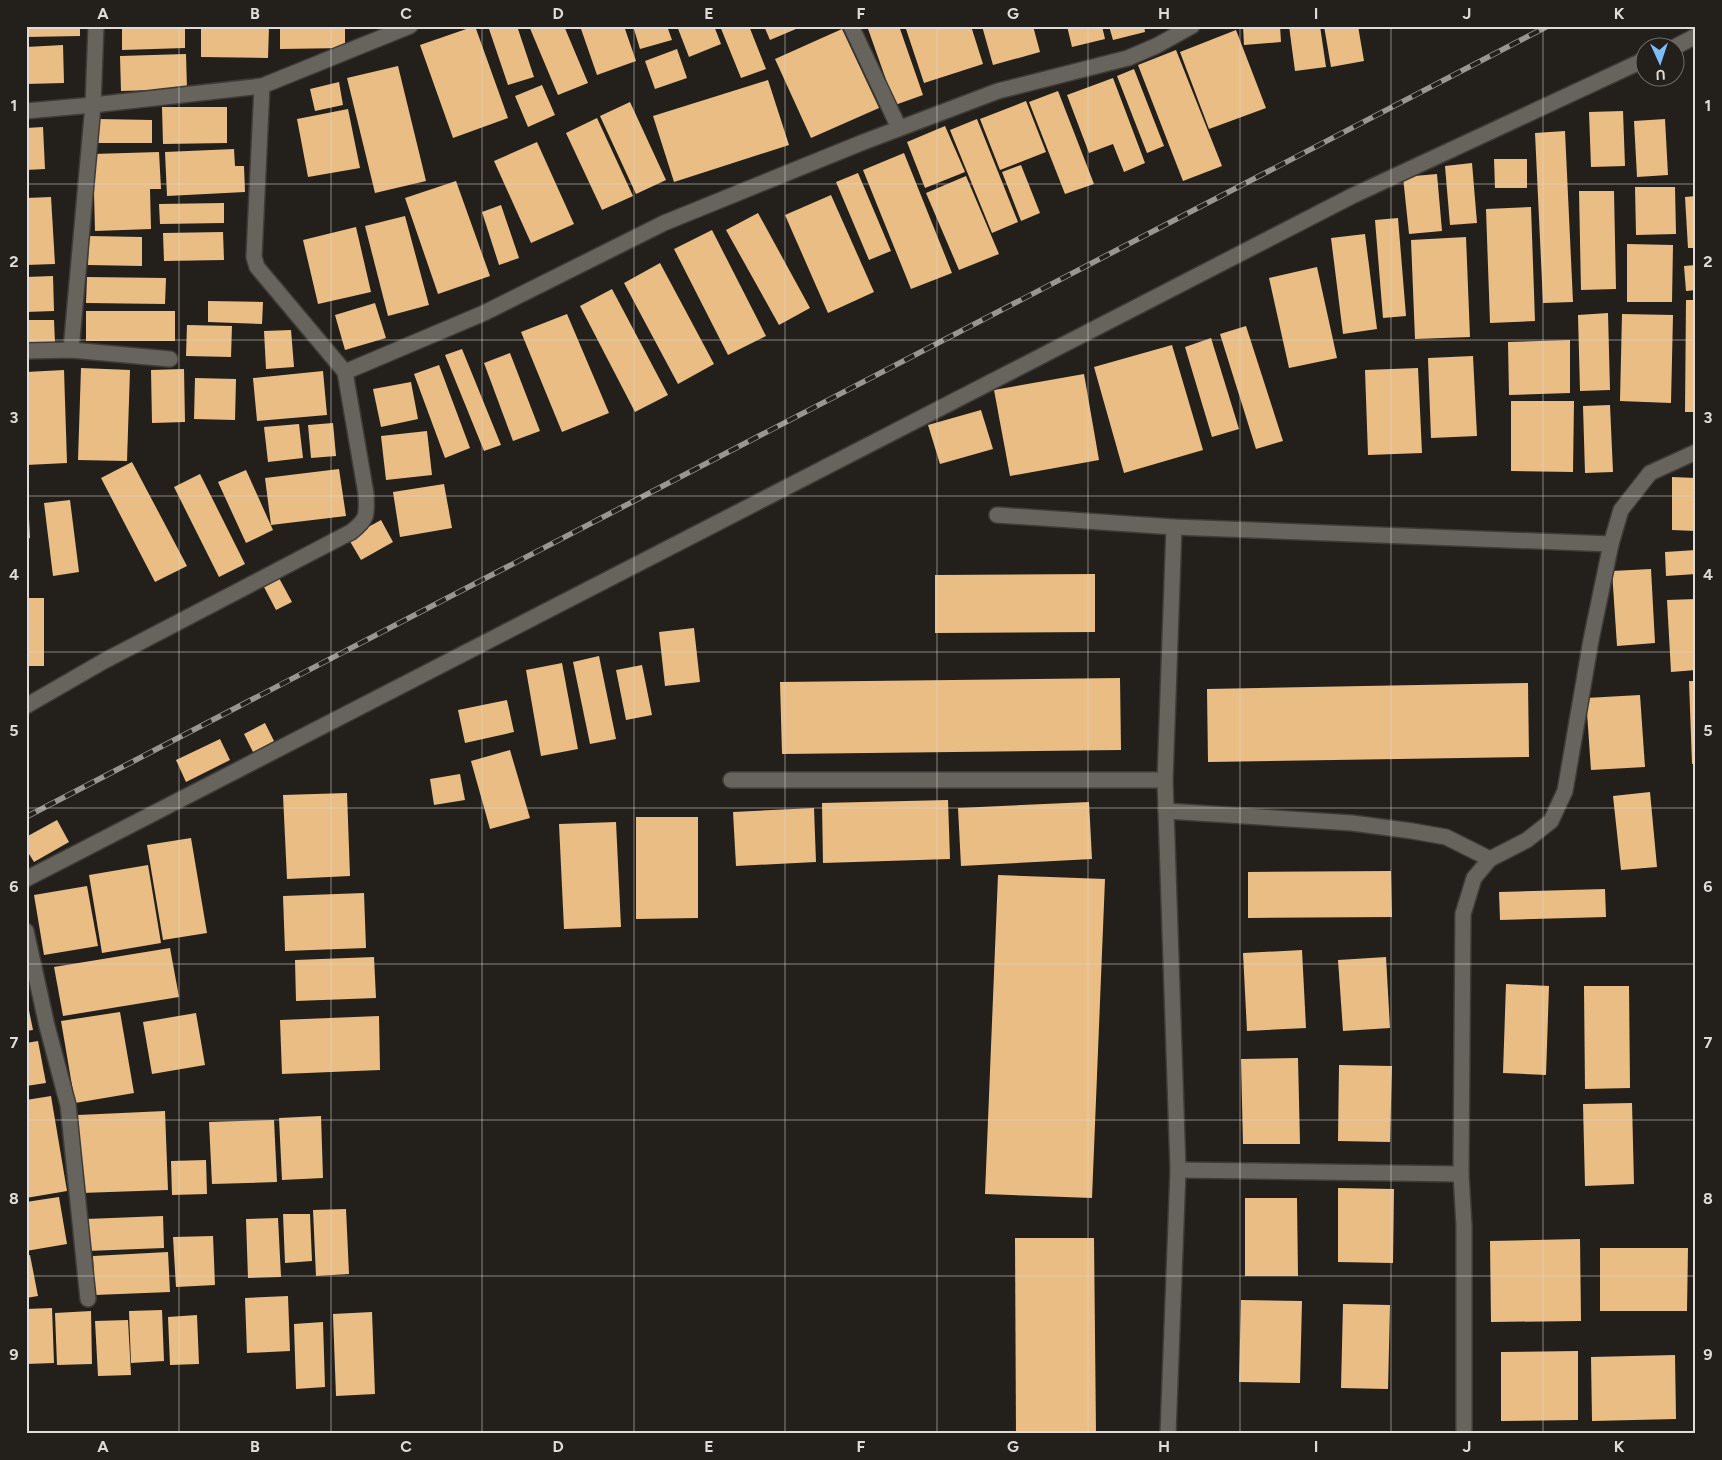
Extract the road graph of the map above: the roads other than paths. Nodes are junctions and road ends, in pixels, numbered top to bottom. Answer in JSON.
{"nodes":[{"id":1,"x":96,"y":26,"type":"edge"},
{"id":2,"x":410,"y":26,"type":"edge"},
{"id":3,"x":851,"y":26,"type":"edge"},
{"id":4,"x":1192,"y":26,"type":"edge"},
{"id":5,"x":1696,"y":36,"type":"edge"},
{"id":6,"x":1684,"y":42,"type":"edge"},
{"id":7,"x":1634,"y":65,"type":"edge"},
{"id":8,"x":262,"y":86,"type":"junction"},
{"id":9,"x":93,"y":105,"type":"junction"},
{"id":10,"x":26,"y":111,"type":"edge"},
{"id":11,"x":899,"y":128,"type":"junction"},
{"id":12,"x":71,"y":350,"type":"junction"},
{"id":13,"x":26,"y":351,"type":"edge"},
{"id":14,"x":170,"y":359,"type":"dead end"},
{"id":15,"x":345,"y":372,"type":"junction"},
{"id":16,"x":1696,"y":452,"type":"edge"},
{"id":17,"x":997,"y":515,"type":"dead end"},
{"id":18,"x":1174,"y":527,"type":"junction"},
{"id":19,"x":1611,"y":544,"type":"junction"},
{"id":20,"x":26,"y":706,"type":"edge"},
{"id":21,"x":731,"y":780,"type":"dead end"},
{"id":22,"x":1165,"y":780,"type":"junction"},
{"id":23,"x":1166,"y":811,"type":"junction"},
{"id":24,"x":1490,"y":859,"type":"junction"},
{"id":25,"x":26,"y":879,"type":"edge"},
{"id":26,"x":26,"y":931,"type":"edge"},
{"id":27,"x":1178,"y":1170,"type":"junction"},
{"id":28,"x":1461,"y":1174,"type":"junction"},
{"id":29,"x":88,"y":1299,"type":"dead end"},
{"id":30,"x":1168,"y":1434,"type":"edge"},
{"id":31,"x":1464,"y":1434,"type":"edge"}],
"edges":[{"from":1,"to":9,"type":"street"},
{"from":2,"to":8,"type":"street"},
{"from":3,"to":11,"type":"street"},
{"from":4,"to":11,"type":"street"},
{"from":5,"to":6,"type":"street"},
{"from":7,"to":25,"type":"street"},
{"from":8,"to":9,"type":"street"},
{"from":8,"to":15,"type":"street"},
{"from":9,"to":10,"type":"street"},
{"from":9,"to":12,"type":"street"},
{"from":11,"to":15,"type":"street"},
{"from":12,"to":13,"type":"street"},
{"from":12,"to":14,"type":"street"},
{"from":15,"to":20,"type":"street"},
{"from":16,"to":19,"type":"street"},
{"from":17,"to":18,"type":"street"},
{"from":18,"to":19,"type":"street"},
{"from":18,"to":22,"type":"street"},
{"from":19,"to":24,"type":"street"},
{"from":21,"to":22,"type":"street"},
{"from":22,"to":23,"type":"street"},
{"from":23,"to":24,"type":"street"},
{"from":23,"to":27,"type":"street"},
{"from":24,"to":28,"type":"street"},
{"from":26,"to":29,"type":"street"},
{"from":27,"to":28,"type":"street"},
{"from":27,"to":30,"type":"street"},
{"from":28,"to":31,"type":"street"}]}
